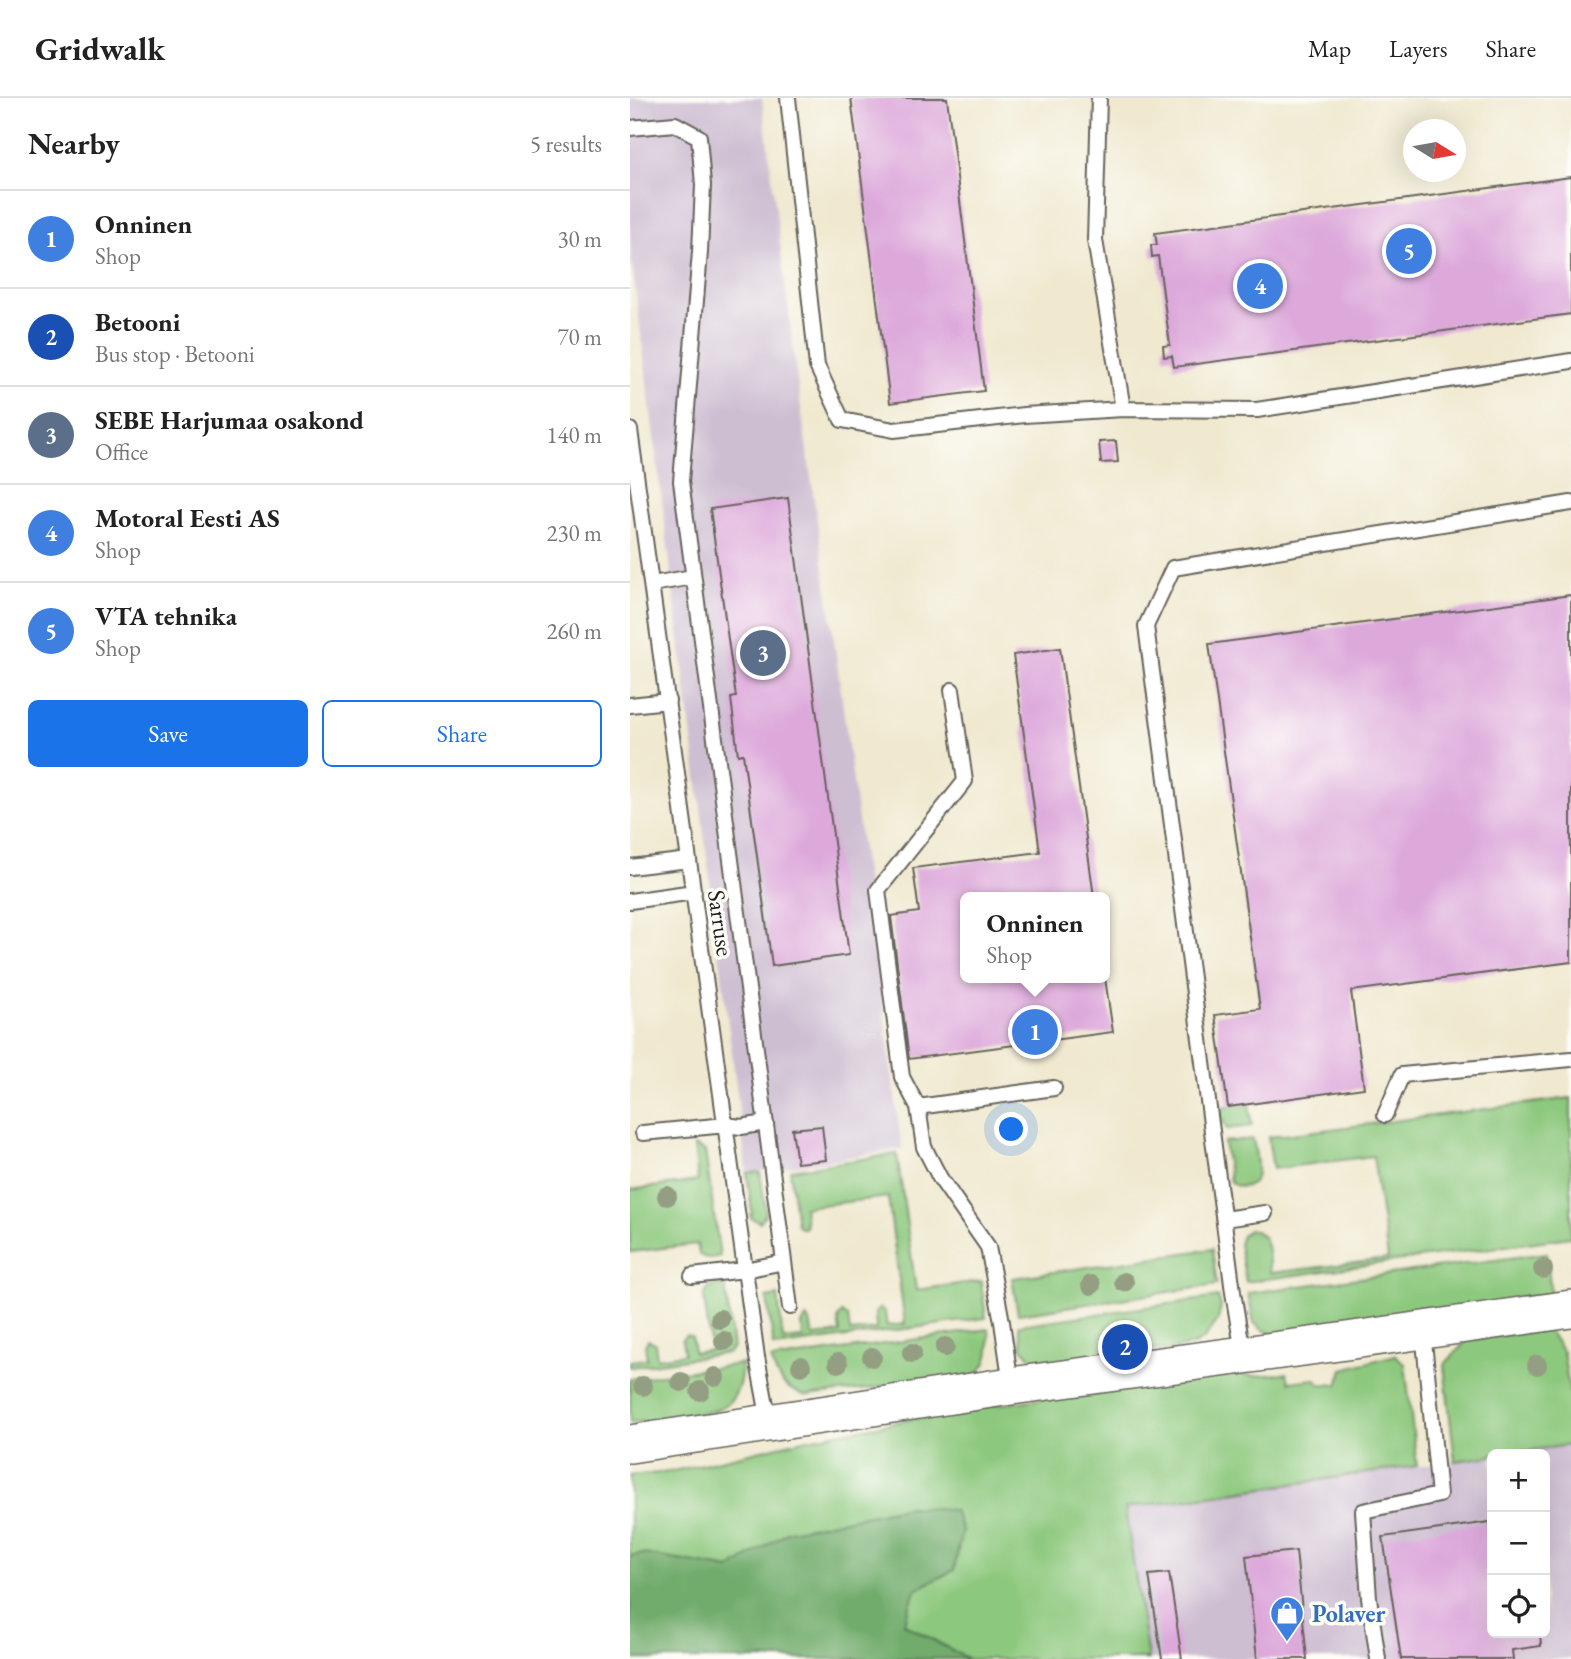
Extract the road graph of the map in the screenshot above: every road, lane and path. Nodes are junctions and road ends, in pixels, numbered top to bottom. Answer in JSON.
{"nodes":[{"id":1,"x":788,"y":98,"type":"edge"},
{"id":2,"x":1099,"y":98,"type":"edge"},
{"id":3,"x":630,"y":128,"type":"edge"},
{"id":4,"x":1571,"y":361,"type":"edge"},
{"id":5,"x":1123,"y":409,"type":"junction"},
{"id":6,"x":630,"y":430,"type":"edge"},
{"id":7,"x":635,"y":503,"type":"edge"},
{"id":8,"x":1571,"y":503,"type":"edge"},
{"id":9,"x":693,"y":577,"type":"junction"},
{"id":10,"x":652,"y":584,"type":"junction"},
{"id":11,"x":953,"y":690,"type":"dead end"},
{"id":12,"x":668,"y":701,"type":"junction"},
{"id":13,"x":630,"y":705,"type":"edge"},
{"id":14,"x":689,"y":860,"type":"junction"},
{"id":15,"x":630,"y":867,"type":"edge"},
{"id":16,"x":694,"y":891,"type":"junction"},
{"id":17,"x":630,"y":901,"type":"edge"},
{"id":18,"x":1571,"y":1059,"type":"edge"},
{"id":19,"x":1054,"y":1088,"type":"dead end"},
{"id":20,"x":918,"y":1107,"type":"junction"},
{"id":21,"x":1385,"y":1115,"type":"dead end"},
{"id":22,"x":766,"y":1123,"type":"junction"},
{"id":23,"x":726,"y":1125,"type":"junction"},
{"id":24,"x":643,"y":1133,"type":"dead end"},
{"id":25,"x":1265,"y":1213,"type":"dead end"},
{"id":26,"x":1224,"y":1219,"type":"junction"},
{"id":27,"x":784,"y":1262,"type":"junction"},
{"id":28,"x":745,"y":1270,"type":"junction"},
{"id":29,"x":692,"y":1276,"type":"dead end"},
{"id":30,"x":790,"y":1307,"type":"dead end"},
{"id":31,"x":1571,"y":1308,"type":"edge"},
{"id":32,"x":1423,"y":1330,"type":"junction"},
{"id":33,"x":1243,"y":1355,"type":"junction"},
{"id":34,"x":1011,"y":1386,"type":"junction"},
{"id":35,"x":769,"y":1423,"type":"junction"},
{"id":36,"x":630,"y":1445,"type":"edge"},
{"id":37,"x":1378,"y":1659,"type":"edge"}],
"edges":[{"from":1,"to":5,"type":"lane"},
{"from":2,"to":5,"type":"lane"},
{"from":3,"to":9,"type":"lane"},
{"from":4,"to":5,"type":"lane"},
{"from":6,"to":7,"type":"lane","name":"Sarruse"},
{"from":7,"to":10,"type":"lane","name":"Sarruse"},
{"from":8,"to":26,"type":"lane"},
{"from":9,"to":10,"type":"lane"},
{"from":9,"to":22,"type":"lane"},
{"from":10,"to":12,"type":"lane","name":"Sarruse"},
{"from":11,"to":20,"type":"lane"},
{"from":12,"to":13,"type":"lane"},
{"from":12,"to":14,"type":"lane","name":"Sarruse"},
{"from":14,"to":15,"type":"lane"},
{"from":14,"to":16,"type":"lane","name":"Sarruse"},
{"from":16,"to":17,"type":"lane"},
{"from":16,"to":23,"type":"lane","name":"Sarruse"},
{"from":18,"to":21,"type":"lane"},
{"from":19,"to":20,"type":"lane"},
{"from":20,"to":34,"type":"lane"},
{"from":22,"to":23,"type":"lane"},
{"from":22,"to":27,"type":"lane"},
{"from":23,"to":24,"type":"lane"},
{"from":23,"to":28,"type":"lane","name":"Sarruse"},
{"from":25,"to":26,"type":"lane"},
{"from":26,"to":33,"type":"lane"},
{"from":27,"to":28,"type":"lane"},
{"from":27,"to":30,"type":"lane"},
{"from":28,"to":29,"type":"lane"},
{"from":28,"to":35,"type":"lane","name":"Sarruse"},
{"from":31,"to":32,"type":"street"},
{"from":32,"to":33,"type":"street"},
{"from":32,"to":37,"type":"lane"},
{"from":33,"to":34,"type":"street"},
{"from":34,"to":35,"type":"street"},
{"from":35,"to":36,"type":"street"}]}
